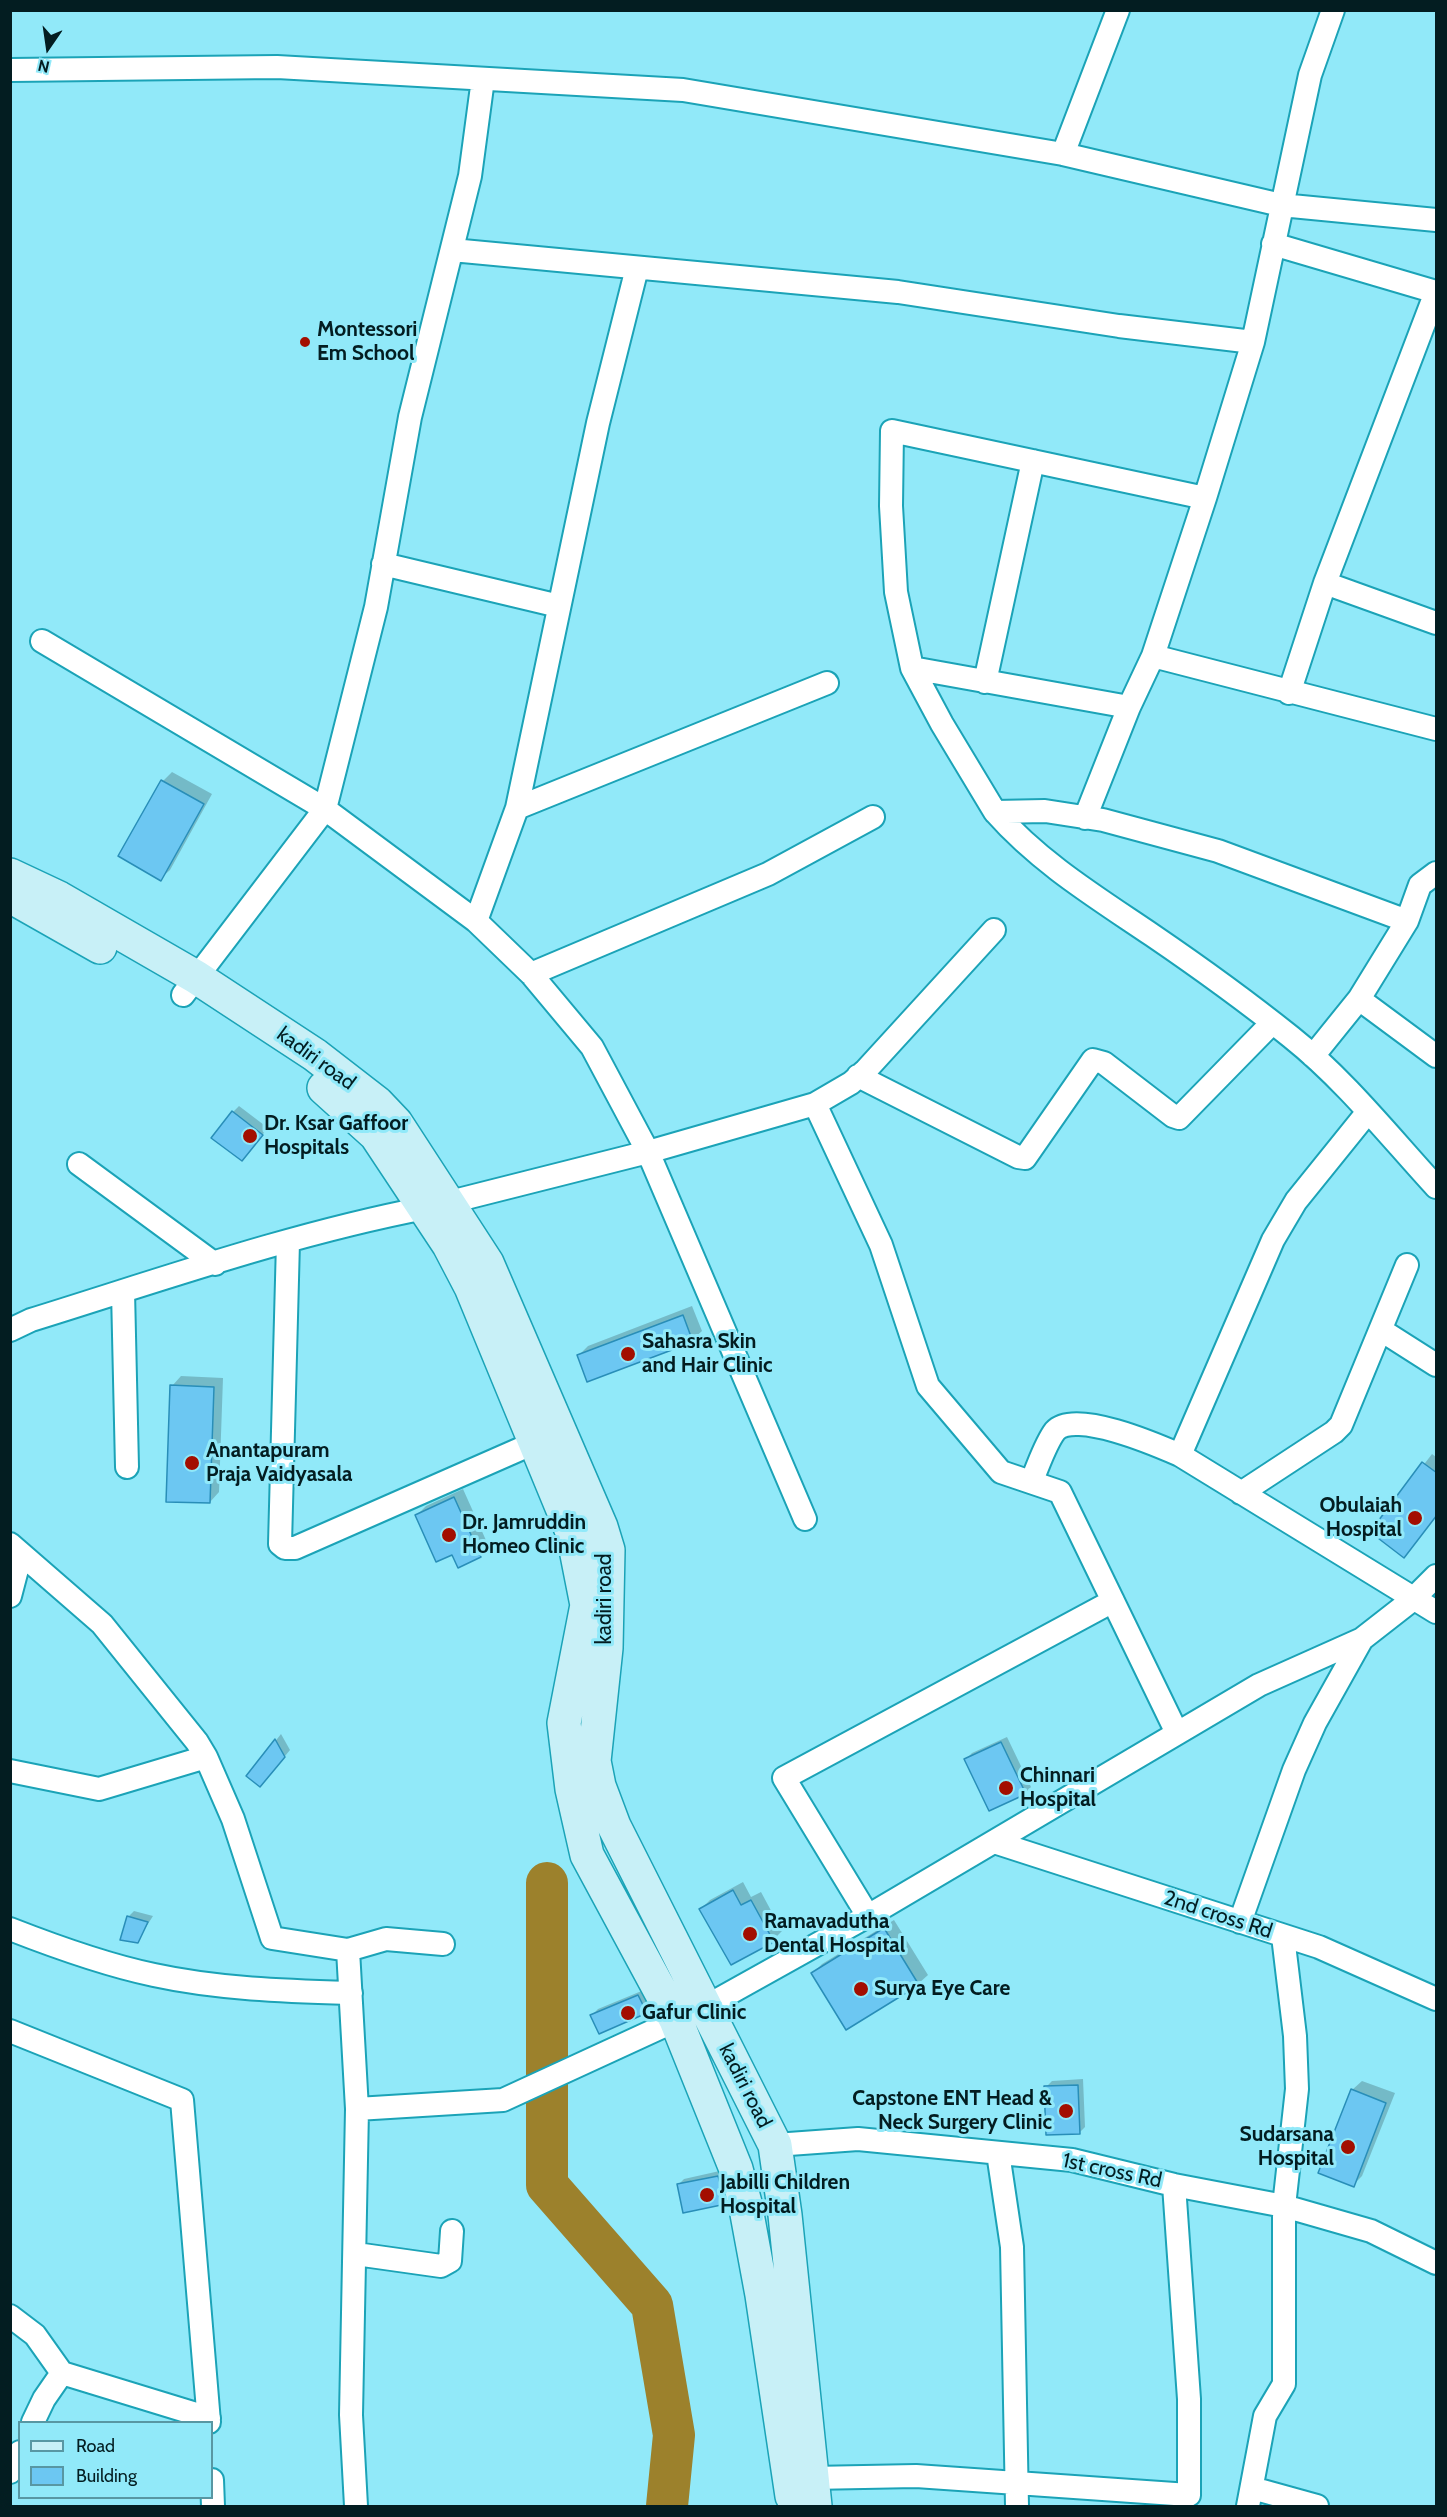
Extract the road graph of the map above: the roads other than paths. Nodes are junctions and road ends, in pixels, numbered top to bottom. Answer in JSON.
{"nodes":[{"id":1,"x":1118,"y":10,"type":"edge"},
{"id":2,"x":1333,"y":10,"type":"edge"},
{"id":3,"x":10,"y":70,"type":"edge"},
{"id":4,"x":483,"y":79,"type":"junction"},
{"id":5,"x":1063,"y":154,"type":"junction"},
{"id":6,"x":1281,"y":205,"type":"junction"},
{"id":7,"x":1437,"y":220,"type":"edge"},
{"id":8,"x":1273,"y":244,"type":"junction"},
{"id":9,"x":452,"y":250,"type":"junction"},
{"id":10,"x":637,"y":268,"type":"junction"},
{"id":11,"x":1436,"y":292,"type":"edge"},
{"id":12,"x":1253,"y":342,"type":"junction"},
{"id":13,"x":1033,"y":461,"type":"junction"},
{"id":14,"x":1205,"y":498,"type":"junction"},
{"id":15,"x":383,"y":564,"type":"junction"},
{"id":16,"x":1325,"y":583,"type":"junction"},
{"id":17,"x":559,"y":606,"type":"junction"},
{"id":18,"x":1437,"y":623,"type":"edge"},
{"id":19,"x":42,"y":641,"type":"dead end"},
{"id":20,"x":1153,"y":656,"type":"junction"},
{"id":21,"x":912,"y":668,"type":"junction"},
{"id":22,"x":985,"y":682,"type":"junction"},
{"id":23,"x":827,"y":683,"type":"dead end"},
{"id":24,"x":1289,"y":693,"type":"junction"},
{"id":25,"x":1129,"y":707,"type":"junction"},
{"id":26,"x":1437,"y":729,"type":"edge"},
{"id":27,"x":517,"y":808,"type":"junction"},
{"id":28,"x":325,"y":809,"type":"junction"},
{"id":29,"x":995,"y":812,"type":"junction"},
{"id":30,"x":873,"y":817,"type":"dead end"},
{"id":31,"x":1085,"y":818,"type":"junction"},
{"id":32,"x":1437,"y":873,"type":"edge"},
{"id":33,"x":10,"y":874,"type":"edge"},
{"id":34,"x":10,"y":896,"type":"edge"},
{"id":35,"x":476,"y":921,"type":"junction"},
{"id":36,"x":1407,"y":921,"type":"junction"},
{"id":37,"x":994,"y":930,"type":"dead end"},
{"id":38,"x":531,"y":974,"type":"junction"},
{"id":39,"x":189,"y":986,"type":"junction"},
{"id":40,"x":1359,"y":999,"type":"junction"},
{"id":41,"x":1272,"y":1023,"type":"junction"},
{"id":42,"x":1437,"y":1056,"type":"edge"},
{"id":43,"x":1316,"y":1058,"type":"junction"},
{"id":44,"x":858,"y":1076,"type":"junction"},
{"id":45,"x":815,"y":1104,"type":"junction"},
{"id":46,"x":1367,"y":1113,"type":"junction"},
{"id":47,"x":648,"y":1152,"type":"junction"},
{"id":48,"x":79,"y":1164,"type":"dead end"},
{"id":49,"x":1437,"y":1188,"type":"edge"},
{"id":50,"x":437,"y":1205,"type":"junction"},
{"id":51,"x":288,"y":1242,"type":"junction"},
{"id":52,"x":214,"y":1264,"type":"junction"},
{"id":53,"x":1407,"y":1265,"type":"dead end"},
{"id":54,"x":123,"y":1291,"type":"junction"},
{"id":55,"x":10,"y":1330,"type":"edge"},
{"id":56,"x":1381,"y":1330,"type":"junction"},
{"id":57,"x":1437,"y":1365,"type":"edge"},
{"id":58,"x":534,"y":1443,"type":"junction"},
{"id":59,"x":1180,"y":1455,"type":"junction"},
{"id":60,"x":127,"y":1467,"type":"dead end"},
{"id":61,"x":1031,"y":1482,"type":"junction"},
{"id":62,"x":1241,"y":1493,"type":"junction"},
{"id":63,"x":805,"y":1519,"type":"dead end"},
{"id":64,"x":16,"y":1549,"type":"edge"},
{"id":65,"x":1437,"y":1576,"type":"edge"},
{"id":66,"x":10,"y":1596,"type":"edge"},
{"id":67,"x":1412,"y":1600,"type":"junction"},
{"id":68,"x":1113,"y":1601,"type":"junction"},
{"id":69,"x":1437,"y":1612,"type":"edge"},
{"id":70,"x":1362,"y":1639,"type":"junction"},
{"id":71,"x":1177,"y":1733,"type":"junction"},
{"id":72,"x":206,"y":1757,"type":"junction"},
{"id":73,"x":10,"y":1771,"type":"edge"},
{"id":74,"x":994,"y":1842,"type":"junction"},
{"id":75,"x":868,"y":1917,"type":"junction"},
{"id":76,"x":1240,"y":1922,"type":"junction"},
{"id":77,"x":10,"y":1929,"type":"edge"},
{"id":78,"x":1283,"y":1936,"type":"junction"},
{"id":79,"x":443,"y":1944,"type":"dead end"},
{"id":80,"x":348,"y":1950,"type":"junction"},
{"id":81,"x":351,"y":1993,"type":"junction"},
{"id":82,"x":1437,"y":1999,"type":"edge"},
{"id":83,"x":690,"y":2014,"type":"junction"},
{"id":84,"x":10,"y":2031,"type":"edge"},
{"id":85,"x":357,"y":2109,"type":"junction"},
{"id":86,"x":775,"y":2145,"type":"junction"},
{"id":87,"x":998,"y":2153,"type":"junction"},
{"id":88,"x":1174,"y":2184,"type":"junction"},
{"id":89,"x":1284,"y":2206,"type":"junction"},
{"id":90,"x":453,"y":2231,"type":"dead end"},
{"id":91,"x":356,"y":2254,"type":"junction"},
{"id":92,"x":1437,"y":2263,"type":"edge"},
{"id":93,"x":10,"y":2316,"type":"edge"},
{"id":94,"x":62,"y":2373,"type":"junction"},
{"id":95,"x":209,"y":2420,"type":"edge"},
{"id":96,"x":33,"y":2421,"type":"edge"},
{"id":97,"x":18,"y":2456,"type":"edge"},
{"id":98,"x":10,"y":2472,"type":"edge"},
{"id":99,"x":1016,"y":2482,"type":"junction"},
{"id":100,"x":813,"y":2492,"type":"edge"},
{"id":101,"x":1250,"y":2497,"type":"edge"},
{"id":102,"x":356,"y":2506,"type":"edge"},
{"id":103,"x":793,"y":2506,"type":"edge"},
{"id":104,"x":1017,"y":2506,"type":"edge"},
{"id":105,"x":1317,"y":2506,"type":"edge"}],
"edges":[{"from":1,"to":5,"type":"street"},
{"from":2,"to":6,"type":"street"},
{"from":3,"to":4,"type":"street"},
{"from":4,"to":5,"type":"street"},
{"from":4,"to":9,"type":"street"},
{"from":5,"to":6,"type":"street"},
{"from":6,"to":7,"type":"street"},
{"from":6,"to":8,"type":"street"},
{"from":8,"to":11,"type":"street"},
{"from":8,"to":12,"type":"street"},
{"from":9,"to":10,"type":"street"},
{"from":9,"to":15,"type":"street"},
{"from":10,"to":12,"type":"street"},
{"from":10,"to":17,"type":"street"},
{"from":11,"to":16,"type":"street"},
{"from":12,"to":14,"type":"street"},
{"from":13,"to":14,"type":"street"},
{"from":13,"to":21,"type":"street"},
{"from":13,"to":22,"type":"street"},
{"from":14,"to":20,"type":"street"},
{"from":15,"to":17,"type":"street"},
{"from":15,"to":28,"type":"street"},
{"from":16,"to":18,"type":"street"},
{"from":16,"to":24,"type":"street"},
{"from":17,"to":27,"type":"street"},
{"from":19,"to":28,"type":"street"},
{"from":20,"to":24,"type":"street"},
{"from":20,"to":25,"type":"street"},
{"from":21,"to":22,"type":"street"},
{"from":21,"to":29,"type":"street"},
{"from":22,"to":25,"type":"street"},
{"from":23,"to":27,"type":"street"},
{"from":24,"to":26,"type":"street"},
{"from":25,"to":31,"type":"street"},
{"from":27,"to":35,"type":"street"},
{"from":28,"to":35,"type":"street"},
{"from":28,"to":39,"type":"street"},
{"from":29,"to":31,"type":"street"},
{"from":29,"to":41,"type":"street"},
{"from":30,"to":38,"type":"street"},
{"from":31,"to":36,"type":"street"},
{"from":32,"to":36,"type":"street"},
{"from":33,"to":39,"type":"main road","name":"kadiri road"},
{"from":34,"to":39,"type":"main road","name":"kadiri road"},
{"from":35,"to":38,"type":"street"},
{"from":36,"to":40,"type":"street"},
{"from":37,"to":44,"type":"street"},
{"from":38,"to":47,"type":"street"},
{"from":39,"to":50,"type":"main road","name":"kadiri road"},
{"from":40,"to":42,"type":"street"},
{"from":40,"to":43,"type":"street"},
{"from":41,"to":43,"type":"street"},
{"from":41,"to":44,"type":"street"},
{"from":43,"to":46,"type":"street"},
{"from":44,"to":45,"type":"street"},
{"from":45,"to":47,"type":"street"},
{"from":45,"to":61,"type":"street"},
{"from":46,"to":49,"type":"street"},
{"from":46,"to":59,"type":"street"},
{"from":47,"to":50,"type":"street"},
{"from":47,"to":63,"type":"street"},
{"from":48,"to":52,"type":"street"},
{"from":50,"to":51,"type":"street"},
{"from":50,"to":58,"type":"main road","name":"kadiri road"},
{"from":50,"to":83,"type":"main road","name":"kadiri road"},
{"from":51,"to":52,"type":"street"},
{"from":51,"to":58,"type":"street"},
{"from":52,"to":54,"type":"street"},
{"from":53,"to":56,"type":"street"},
{"from":54,"to":55,"type":"street"},
{"from":54,"to":60,"type":"street"},
{"from":56,"to":57,"type":"street"},
{"from":56,"to":62,"type":"street"},
{"from":58,"to":83,"type":"main road","name":"kadiri road"},
{"from":59,"to":61,"type":"street"},
{"from":59,"to":62,"type":"street"},
{"from":61,"to":68,"type":"street"},
{"from":62,"to":67,"type":"street"},
{"from":64,"to":66,"type":"street"},
{"from":64,"to":72,"type":"street"},
{"from":65,"to":67,"type":"street"},
{"from":67,"to":69,"type":"street"},
{"from":67,"to":70,"type":"street"},
{"from":68,"to":71,"type":"street"},
{"from":68,"to":75,"type":"street"},
{"from":70,"to":71,"type":"street"},
{"from":70,"to":76,"type":"street"},
{"from":71,"to":74,"type":"street"},
{"from":72,"to":73,"type":"street"},
{"from":72,"to":80,"type":"street"},
{"from":74,"to":75,"type":"street"},
{"from":74,"to":76,"type":"street","name":"2nd cross Rd"},
{"from":75,"to":83,"type":"street"},
{"from":76,"to":78,"type":"street","name":"2nd cross Rd"},
{"from":77,"to":81,"type":"street"},
{"from":78,"to":82,"type":"street","name":"2nd cross Rd"},
{"from":78,"to":89,"type":"street"},
{"from":79,"to":80,"type":"street"},
{"from":80,"to":81,"type":"street"},
{"from":81,"to":85,"type":"street"},
{"from":83,"to":85,"type":"street"},
{"from":83,"to":86,"type":"main road","name":"kadiri road"},
{"from":83,"to":103,"type":"main road"},
{"from":84,"to":95,"type":"street"},
{"from":85,"to":91,"type":"street"},
{"from":86,"to":87,"type":"street","name":"1st cross Rd"},
{"from":86,"to":100,"type":"main road","name":"kadiri road"},
{"from":87,"to":88,"type":"street","name":"1st cross Rd"},
{"from":87,"to":99,"type":"street"},
{"from":88,"to":89,"type":"street","name":"1st cross Rd"},
{"from":88,"to":99,"type":"street"},
{"from":89,"to":92,"type":"street","name":"1st cross Rd"},
{"from":89,"to":101,"type":"street"},
{"from":90,"to":91,"type":"street"},
{"from":91,"to":102,"type":"street"},
{"from":93,"to":94,"type":"street"},
{"from":94,"to":95,"type":"street"},
{"from":94,"to":96,"type":"street"},
{"from":97,"to":98,"type":"street"},
{"from":99,"to":100,"type":"street"},
{"from":99,"to":104,"type":"street"},
{"from":101,"to":105,"type":"street"}]}
